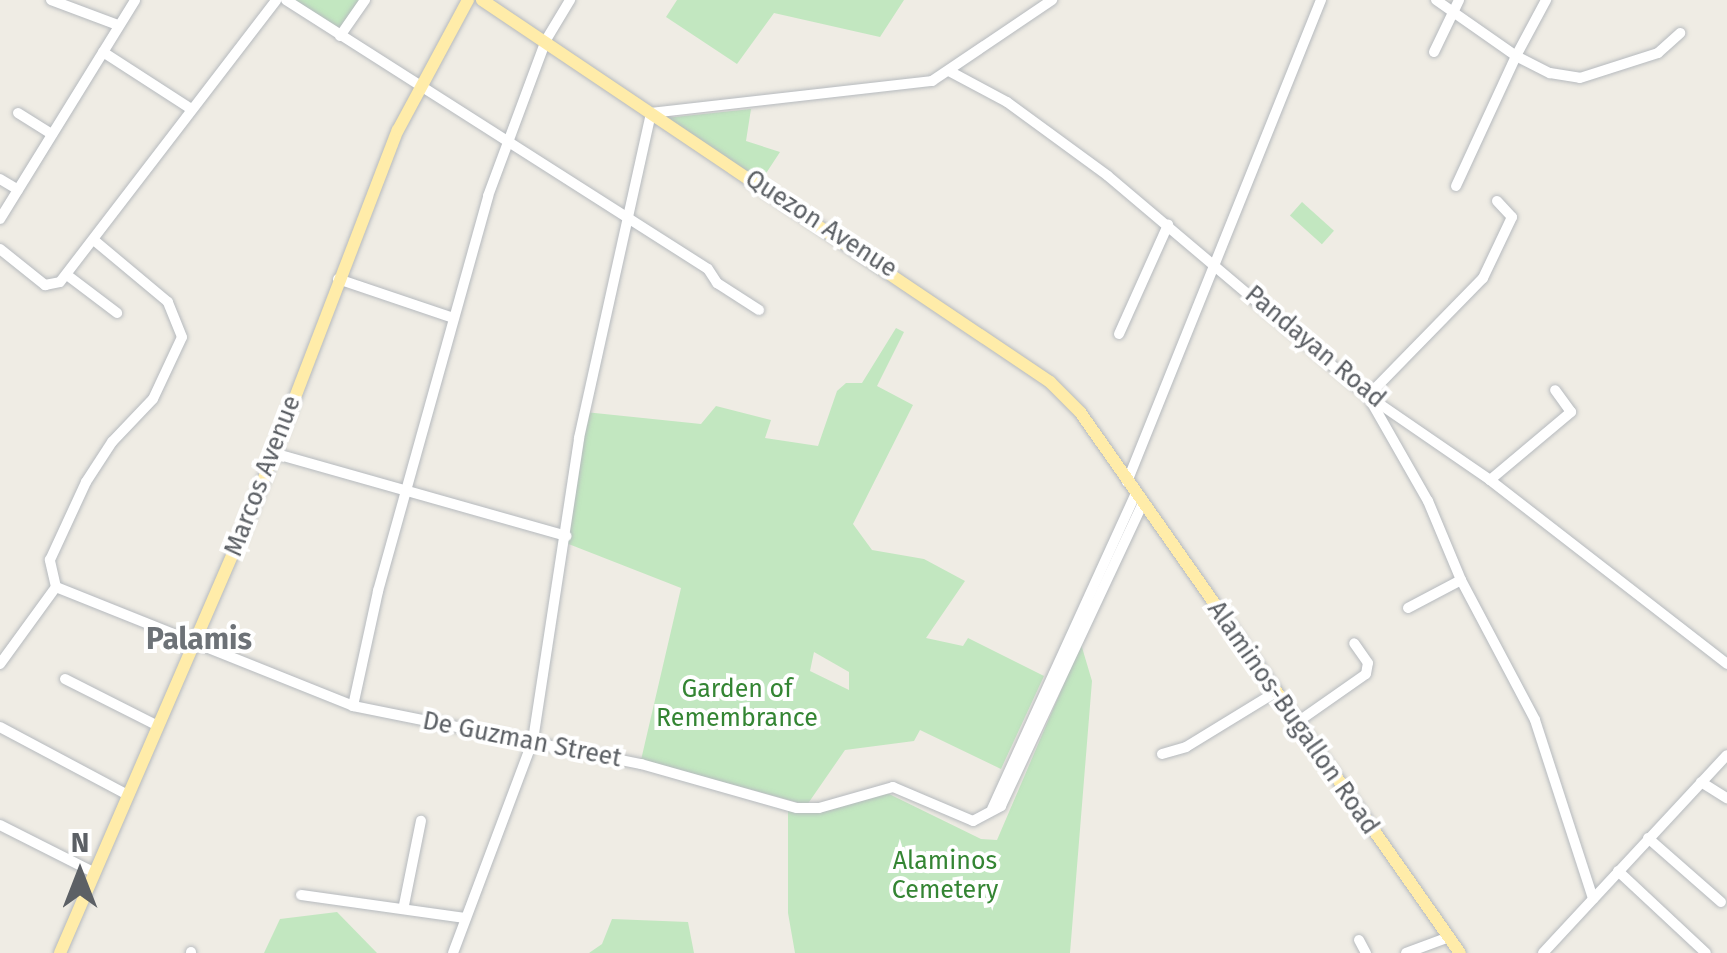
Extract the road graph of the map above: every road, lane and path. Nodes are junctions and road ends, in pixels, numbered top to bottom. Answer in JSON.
{"nodes":[{"id":1,"x":51,"y":0,"type":"edge"},
{"id":2,"x":135,"y":0,"type":"edge"},
{"id":3,"x":276,"y":0,"type":"edge"},
{"id":4,"x":286,"y":0,"type":"edge"},
{"id":5,"x":365,"y":0,"type":"edge"},
{"id":6,"x":468,"y":0,"type":"edge"},
{"id":7,"x":482,"y":0,"type":"edge"},
{"id":8,"x":570,"y":0,"type":"edge"},
{"id":9,"x":1052,"y":0,"type":"edge"},
{"id":10,"x":1321,"y":0,"type":"edge"},
{"id":11,"x":1436,"y":0,"type":"edge"},
{"id":12,"x":1460,"y":0,"type":"edge"},
{"id":13,"x":1546,"y":0,"type":"edge"},
{"id":14,"x":1452,"y":14,"type":"junction"},
{"id":15,"x":118,"y":26,"type":"junction"},
{"id":16,"x":1680,"y":32,"type":"dead end"},
{"id":17,"x":340,"y":36,"type":"junction"},
{"id":18,"x":546,"y":40,"type":"junction"},
{"id":19,"x":103,"y":52,"type":"junction"},
{"id":20,"x":1434,"y":52,"type":"dead end"},
{"id":21,"x":1516,"y":56,"type":"junction"},
{"id":22,"x":949,"y":71,"type":"junction"},
{"id":23,"x":417,"y":86,"type":"junction"},
{"id":24,"x":191,"y":108,"type":"junction"},
{"id":25,"x":18,"y":113,"type":"dead end"},
{"id":26,"x":652,"y":114,"type":"junction"},
{"id":27,"x":52,"y":134,"type":"junction"},
{"id":28,"x":506,"y":140,"type":"junction"},
{"id":29,"x":0,"y":179,"type":"edge"},
{"id":30,"x":1456,"y":186,"type":"dead end"},
{"id":31,"x":18,"y":190,"type":"junction"},
{"id":32,"x":1498,"y":201,"type":"dead end"},
{"id":33,"x":0,"y":219,"type":"edge"},
{"id":34,"x":629,"y":223,"type":"junction"},
{"id":35,"x":1168,"y":225,"type":"junction"},
{"id":36,"x":95,"y":242,"type":"junction"},
{"id":37,"x":0,"y":250,"type":"edge"},
{"id":38,"x":1212,"y":262,"type":"junction"},
{"id":39,"x":64,"y":279,"type":"junction"},
{"id":40,"x":338,"y":279,"type":"junction"},
{"id":41,"x":759,"y":310,"type":"dead end"},
{"id":42,"x":117,"y":314,"type":"dead end"},
{"id":43,"x":454,"y":318,"type":"junction"},
{"id":44,"x":1119,"y":334,"type":"dead end"},
{"id":45,"x":1556,"y":390,"type":"dead end"},
{"id":46,"x":1368,"y":396,"type":"junction"},
{"id":47,"x":273,"y":454,"type":"junction"},
{"id":48,"x":1490,"y":480,"type":"junction"},
{"id":49,"x":1135,"y":493,"type":"junction"},
{"id":50,"x":406,"y":495,"type":"junction"},
{"id":51,"x":567,"y":536,"type":"junction"},
{"id":52,"x":1110,"y":542,"type":"junction"},
{"id":53,"x":1122,"y":548,"type":"junction"},
{"id":54,"x":1461,"y":580,"type":"junction"},
{"id":55,"x":56,"y":588,"type":"junction"},
{"id":56,"x":1096,"y":590,"type":"junction"},
{"id":57,"x":1408,"y":608,"type":"dead end"},
{"id":58,"x":1354,"y":643,"type":"dead end"},
{"id":59,"x":193,"y":647,"type":"junction"},
{"id":60,"x":0,"y":664,"type":"edge"},
{"id":61,"x":1727,"y":664,"type":"edge"},
{"id":62,"x":65,"y":679,"type":"dead end"},
{"id":63,"x":1274,"y":693,"type":"junction"},
{"id":64,"x":354,"y":706,"type":"junction"},
{"id":65,"x":1296,"y":723,"type":"junction"},
{"id":66,"x":158,"y":726,"type":"junction"},
{"id":67,"x":0,"y":727,"type":"edge"},
{"id":68,"x":534,"y":740,"type":"junction"},
{"id":69,"x":1162,"y":754,"type":"dead end"},
{"id":70,"x":1726,"y":760,"type":"edge"},
{"id":71,"x":1701,"y":782,"type":"junction"},
{"id":72,"x":128,"y":795,"type":"junction"},
{"id":73,"x":1727,"y":798,"type":"edge"},
{"id":74,"x":421,"y":821,"type":"dead end"},
{"id":75,"x":0,"y":825,"type":"edge"},
{"id":76,"x":1648,"y":838,"type":"junction"},
{"id":77,"x":1618,"y":871,"type":"junction"},
{"id":78,"x":95,"y":873,"type":"junction"},
{"id":79,"x":301,"y":894,"type":"dead end"},
{"id":80,"x":1593,"y":900,"type":"junction"},
{"id":81,"x":1721,"y":902,"type":"dead end"},
{"id":82,"x":404,"y":905,"type":"junction"},
{"id":83,"x":465,"y":918,"type":"junction"},
{"id":84,"x":1449,"y":937,"type":"junction"},
{"id":85,"x":1359,"y":940,"type":"dead end"},
{"id":86,"x":60,"y":953,"type":"edge"},
{"id":87,"x":453,"y":953,"type":"edge"},
{"id":88,"x":1366,"y":953,"type":"edge"},
{"id":89,"x":1406,"y":953,"type":"edge"},
{"id":90,"x":1460,"y":953,"type":"edge"},
{"id":91,"x":1543,"y":953,"type":"edge"},
{"id":92,"x":1706,"y":953,"type":"edge"}],
"edges":[{"from":1,"to":15,"type":"street"},
{"from":2,"to":15,"type":"street"},
{"from":3,"to":24,"type":"street"},
{"from":4,"to":17,"type":"street"},
{"from":5,"to":17,"type":"street"},
{"from":6,"to":23,"type":"main road","name":"Marcos Avenue"},
{"from":7,"to":18,"type":"main road","name":"Quezon Avenue"},
{"from":8,"to":18,"type":"street"},
{"from":9,"to":22,"type":"street"},
{"from":10,"to":38,"type":"street"},
{"from":11,"to":14,"type":"street"},
{"from":12,"to":14,"type":"street"},
{"from":13,"to":21,"type":"street"},
{"from":14,"to":20,"type":"street"},
{"from":14,"to":21,"type":"street"},
{"from":15,"to":19,"type":"street"},
{"from":16,"to":21,"type":"street"},
{"from":17,"to":23,"type":"street"},
{"from":18,"to":26,"type":"main road","name":"Quezon Avenue"},
{"from":18,"to":28,"type":"street"},
{"from":19,"to":24,"type":"street"},
{"from":19,"to":27,"type":"street"},
{"from":21,"to":30,"type":"street"},
{"from":22,"to":26,"type":"street"},
{"from":22,"to":35,"type":"street","name":"Pandayan Road"},
{"from":23,"to":28,"type":"street"},
{"from":23,"to":40,"type":"main road","name":"Marcos Avenue"},
{"from":24,"to":36,"type":"street"},
{"from":25,"to":27,"type":"street"},
{"from":26,"to":34,"type":"street"},
{"from":26,"to":49,"type":"main road","name":"Quezon Avenue"},
{"from":27,"to":31,"type":"street"},
{"from":28,"to":34,"type":"street"},
{"from":28,"to":43,"type":"street"},
{"from":29,"to":31,"type":"street"},
{"from":31,"to":33,"type":"street"},
{"from":32,"to":46,"type":"street"},
{"from":34,"to":41,"type":"street"},
{"from":34,"to":51,"type":"street"},
{"from":35,"to":38,"type":"street","name":"Pandayan Road"},
{"from":35,"to":44,"type":"street"},
{"from":36,"to":39,"type":"street"},
{"from":36,"to":55,"type":"street"},
{"from":37,"to":39,"type":"street"},
{"from":38,"to":46,"type":"street","name":"Pandayan Road"},
{"from":38,"to":49,"type":"street"},
{"from":39,"to":42,"type":"street"},
{"from":40,"to":43,"type":"street"},
{"from":40,"to":47,"type":"main road","name":"Marcos Avenue"},
{"from":43,"to":50,"type":"street"},
{"from":45,"to":48,"type":"street"},
{"from":46,"to":48,"type":"street","name":"Pandayan Road"},
{"from":46,"to":54,"type":"street"},
{"from":47,"to":50,"type":"street"},
{"from":47,"to":59,"type":"main road","name":"Marcos Avenue"},
{"from":48,"to":61,"type":"street","name":"Pandayan Road"},
{"from":49,"to":52,"type":"street"},
{"from":49,"to":53,"type":"street"},
{"from":49,"to":63,"type":"main road","name":"Alaminos-Bugallon Road"},
{"from":50,"to":51,"type":"street"},
{"from":50,"to":64,"type":"street"},
{"from":51,"to":68,"type":"street"},
{"from":52,"to":53,"type":"street"},
{"from":52,"to":56,"type":"street"},
{"from":53,"to":56,"type":"street"},
{"from":54,"to":57,"type":"street"},
{"from":54,"to":80,"type":"street"},
{"from":55,"to":59,"type":"street","name":"De Guzman Street"},
{"from":55,"to":60,"type":"street"},
{"from":56,"to":68,"type":"street","name":"De Guzman Street"},
{"from":58,"to":65,"type":"street"},
{"from":59,"to":64,"type":"street","name":"De Guzman Street"},
{"from":59,"to":66,"type":"main road","name":"Marcos Avenue"},
{"from":62,"to":66,"type":"street"},
{"from":63,"to":65,"type":"main road","name":"Alaminos-Bugallon Road"},
{"from":63,"to":69,"type":"street"},
{"from":64,"to":68,"type":"street","name":"De Guzman Street"},
{"from":65,"to":84,"type":"main road","name":"Alaminos-Bugallon Road"},
{"from":66,"to":72,"type":"main road","name":"Marcos Avenue"},
{"from":67,"to":72,"type":"street"},
{"from":68,"to":83,"type":"street"},
{"from":70,"to":71,"type":"street"},
{"from":71,"to":73,"type":"street"},
{"from":71,"to":76,"type":"street"},
{"from":72,"to":78,"type":"main road","name":"Marcos Avenue"},
{"from":74,"to":82,"type":"street"},
{"from":75,"to":78,"type":"street"},
{"from":76,"to":77,"type":"street"},
{"from":76,"to":81,"type":"street"},
{"from":77,"to":80,"type":"street"},
{"from":77,"to":92,"type":"street"},
{"from":78,"to":86,"type":"main road","name":"Marcos Avenue"},
{"from":79,"to":82,"type":"street"},
{"from":80,"to":91,"type":"street"},
{"from":82,"to":83,"type":"street"},
{"from":83,"to":87,"type":"street"},
{"from":84,"to":89,"type":"street"},
{"from":84,"to":90,"type":"main road","name":"Alaminos-Bugallon Road"},
{"from":85,"to":88,"type":"street"}]}
